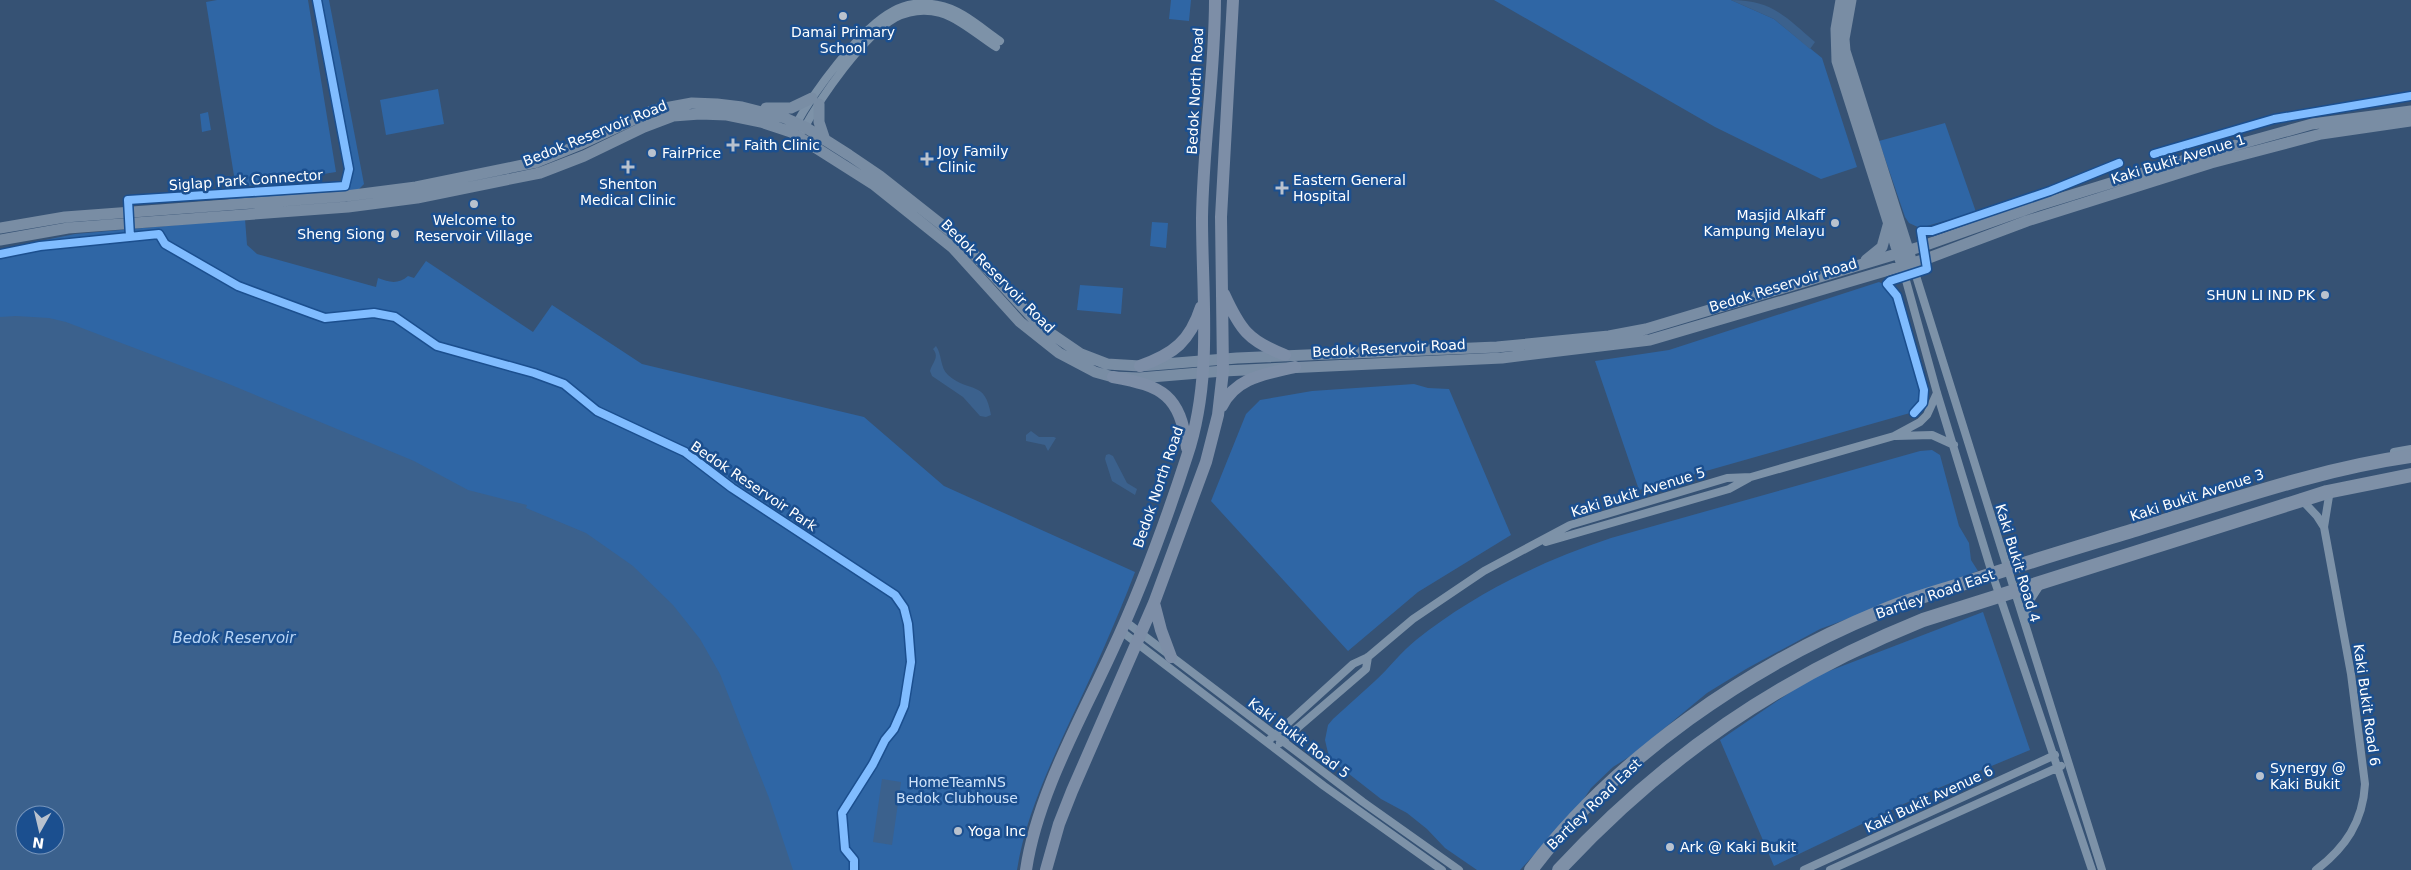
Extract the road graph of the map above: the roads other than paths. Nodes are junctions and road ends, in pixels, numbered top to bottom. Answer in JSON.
{"nodes":[{"id":1,"x":1215,"y":0,"type":"edge"},
{"id":2,"x":1233,"y":0,"type":"edge"},
{"id":3,"x":1841,"y":0,"type":"edge"},
{"id":4,"x":1851,"y":0,"type":"edge"},
{"id":5,"x":816,"y":101,"type":"junction"},
{"id":6,"x":742,"y":106,"type":"junction"},
{"id":7,"x":2411,"y":112,"type":"edge"},
{"id":8,"x":2411,"y":121,"type":"edge"},
{"id":9,"x":798,"y":130,"type":"junction"},
{"id":10,"x":825,"y":140,"type":"junction"},
{"id":11,"x":1889,"y":221,"type":"junction"},
{"id":12,"x":0,"y":228,"type":"edge"},
{"id":13,"x":0,"y":240,"type":"edge"},
{"id":14,"x":1904,"y":252,"type":"junction"},
{"id":15,"x":1907,"y":264,"type":"junction"},
{"id":16,"x":1854,"y":268,"type":"junction"},
{"id":17,"x":1222,"y":289,"type":"junction"},
{"id":18,"x":1204,"y":297,"type":"junction"},
{"id":19,"x":1285,"y":355,"type":"junction"},
{"id":20,"x":1223,"y":365,"type":"junction"},
{"id":21,"x":1140,"y":366,"type":"junction"},
{"id":22,"x":1205,"y":366,"type":"junction"},
{"id":23,"x":1294,"y":367,"type":"junction"},
{"id":24,"x":1113,"y":377,"type":"junction"},
{"id":25,"x":1937,"y":394,"type":"junction"},
{"id":26,"x":1218,"y":415,"type":"junction"},
{"id":27,"x":1894,"y":436,"type":"junction"},
{"id":28,"x":1954,"y":445,"type":"junction"},
{"id":29,"x":2411,"y":449,"type":"edge"},
{"id":30,"x":1188,"y":456,"type":"junction"},
{"id":31,"x":2411,"y":456,"type":"edge"},
{"id":32,"x":2411,"y":471,"type":"edge"},
{"id":33,"x":2411,"y":475,"type":"edge"},
{"id":34,"x":2330,"y":488,"type":"junction"},
{"id":35,"x":2298,"y":496,"type":"junction"},
{"id":36,"x":2324,"y":527,"type":"junction"},
{"id":37,"x":2007,"y":568,"type":"junction"},
{"id":38,"x":1992,"y":573,"type":"junction"},
{"id":39,"x":2043,"y":582,"type":"junction"},
{"id":40,"x":2015,"y":591,"type":"junction"},
{"id":41,"x":2000,"y":596,"type":"junction"},
{"id":42,"x":1154,"y":603,"type":"junction"},
{"id":43,"x":1123,"y":626,"type":"junction"},
{"id":44,"x":2025,"y":627,"type":"junction"},
{"id":45,"x":1140,"y":639,"type":"junction"},
{"id":46,"x":1171,"y":657,"type":"junction"},
{"id":47,"x":1368,"y":657,"type":"junction"},
{"id":48,"x":1274,"y":735,"type":"junction"},
{"id":49,"x":1282,"y":741,"type":"junction"},
{"id":50,"x":1267,"y":742,"type":"junction"},
{"id":51,"x":1274,"y":748,"type":"junction"},
{"id":52,"x":2064,"y":751,"type":"junction"},
{"id":53,"x":2052,"y":756,"type":"junction"},
{"id":54,"x":2068,"y":764,"type":"junction"},
{"id":55,"x":2056,"y":768,"type":"junction"},
{"id":56,"x":1026,"y":870,"type":"edge"},
{"id":57,"x":1046,"y":870,"type":"edge"},
{"id":58,"x":1442,"y":870,"type":"edge"},
{"id":59,"x":1460,"y":870,"type":"edge"},
{"id":60,"x":1531,"y":870,"type":"edge"},
{"id":61,"x":1559,"y":870,"type":"edge"},
{"id":62,"x":1804,"y":870,"type":"edge"},
{"id":63,"x":1830,"y":870,"type":"edge"},
{"id":64,"x":2092,"y":870,"type":"edge"},
{"id":65,"x":2102,"y":870,"type":"edge"},
{"id":66,"x":2316,"y":870,"type":"edge"}],
"edges":[{"from":1,"to":18,"type":"main road","name":"Bedok North Road"},
{"from":2,"to":17,"type":"main road"},
{"from":3,"to":11,"type":"main road"},
{"from":4,"to":14,"type":"main road"},
{"from":5,"to":5,"type":"street"},
{"from":5,"to":6,"type":"main road"},
{"from":5,"to":9,"type":"street"},
{"from":5,"to":10,"type":"main road"},
{"from":6,"to":9,"type":"main road","name":"Bedok Reservoir Road"},
{"from":6,"to":12,"type":"main road","name":"Bedok Reservoir Road"},
{"from":7,"to":14,"type":"main road","name":"Kaki Bukit Avenue 1"},
{"from":8,"to":15,"type":"main road","name":"Kaki Bukit Avenue 1"},
{"from":9,"to":10,"type":"main road","name":"Bedok Reservoir Road"},
{"from":9,"to":13,"type":"main road","name":"Bedok Reservoir Road"},
{"from":9,"to":24,"type":"main road","name":"Bedok Reservoir Road"},
{"from":10,"to":21,"type":"main road","name":"Bedok Reservoir Road"},
{"from":11,"to":14,"type":"main road"},
{"from":11,"to":16,"type":"main road"},
{"from":14,"to":15,"type":"main road"},
{"from":14,"to":16,"type":"main road","name":"Bedok Reservoir Road"},
{"from":15,"to":23,"type":"main road","name":"Bedok Reservoir Road"},
{"from":15,"to":25,"type":"street","name":"Kaki Bukit Road 4"},
{"from":15,"to":37,"type":"street","name":"Kaki Bukit Road 4"},
{"from":16,"to":19,"type":"main road","name":"Bedok Reservoir Road"},
{"from":17,"to":19,"type":"main road"},
{"from":17,"to":20,"type":"main road"},
{"from":18,"to":21,"type":"main road"},
{"from":18,"to":22,"type":"main road","name":"Bedok North Road"},
{"from":19,"to":20,"type":"main road","name":"Bedok Reservoir Road"},
{"from":20,"to":22,"type":"main road","name":"Bedok Reservoir Road"},
{"from":20,"to":23,"type":"main road","name":"Bedok Reservoir Road"},
{"from":20,"to":26,"type":"main road"},
{"from":21,"to":22,"type":"main road","name":"Bedok Reservoir Road"},
{"from":22,"to":24,"type":"main road","name":"Bedok Reservoir Road"},
{"from":22,"to":30,"type":"main road","name":"Bedok North Road"},
{"from":23,"to":26,"type":"main road"},
{"from":24,"to":30,"type":"main road"},
{"from":25,"to":27,"type":"street"},
{"from":25,"to":28,"type":"street","name":"Kaki Bukit Road 4"},
{"from":26,"to":42,"type":"main road"},
{"from":27,"to":28,"type":"street"},
{"from":27,"to":47,"type":"street","name":"Kaki Bukit Avenue 5"},
{"from":28,"to":38,"type":"street","name":"Kaki Bukit Road 4"},
{"from":29,"to":37,"type":"street","name":"Kaki Bukit Avenue 3"},
{"from":30,"to":43,"type":"main road","name":"Bedok North Road"},
{"from":31,"to":60,"type":"highway","name":"Bartley Road East"},
{"from":32,"to":34,"type":"street"},
{"from":33,"to":61,"type":"highway","name":"Bartley Road East"},
{"from":34,"to":35,"type":"street"},
{"from":34,"to":36,"type":"street","name":"Kaki Bukit Road 6"},
{"from":35,"to":36,"type":"street","name":"Kaki Bukit Road 6"},
{"from":35,"to":39,"type":"street"},
{"from":36,"to":66,"type":"street","name":"Kaki Bukit Road 6"},
{"from":37,"to":38,"type":"street","name":"Kaki Bukit Avenue 3"},
{"from":37,"to":40,"type":"street","name":"Kaki Bukit Road 4"},
{"from":38,"to":41,"type":"street","name":"Kaki Bukit Road 4"},
{"from":39,"to":40,"type":"street"},
{"from":39,"to":44,"type":"street"},
{"from":40,"to":41,"type":"street"},
{"from":40,"to":44,"type":"street","name":"Kaki Bukit Road 4"},
{"from":41,"to":53,"type":"street","name":"Kaki Bukit Road 4"},
{"from":42,"to":45,"type":"main road"},
{"from":42,"to":46,"type":"main road"},
{"from":43,"to":45,"type":"street","name":"Kaki Bukit Road 5"},
{"from":43,"to":56,"type":"main road","name":"Bedok North Road"},
{"from":44,"to":52,"type":"street","name":"Kaki Bukit Road 4"},
{"from":45,"to":46,"type":"street","name":"Kaki Bukit Road 5"},
{"from":45,"to":50,"type":"street","name":"Kaki Bukit Road 5"},
{"from":45,"to":57,"type":"main road"},
{"from":46,"to":48,"type":"street","name":"Kaki Bukit Road 5"},
{"from":47,"to":48,"type":"street","name":"Kaki Bukit Avenue 5"},
{"from":47,"to":49,"type":"street","name":"Kaki Bukit Avenue 5"},
{"from":48,"to":49,"type":"street","name":"Kaki Bukit Road 5"},
{"from":48,"to":50,"type":"street","name":"Kaki Bukit Avenue 5"},
{"from":49,"to":51,"type":"street","name":"Kaki Bukit Avenue 5"},
{"from":49,"to":59,"type":"street","name":"Kaki Bukit Road 5"},
{"from":50,"to":51,"type":"street","name":"Kaki Bukit Road 5"},
{"from":51,"to":58,"type":"street","name":"Kaki Bukit Road 5"},
{"from":52,"to":53,"type":"street","name":"Kaki Bukit Avenue 6"},
{"from":52,"to":54,"type":"street","name":"Kaki Bukit Road 4"},
{"from":53,"to":55,"type":"street","name":"Kaki Bukit Road 4"},
{"from":53,"to":62,"type":"street","name":"Kaki Bukit Avenue 6"},
{"from":54,"to":55,"type":"street","name":"Kaki Bukit Avenue 6"},
{"from":54,"to":65,"type":"street","name":"Kaki Bukit Road 4"},
{"from":55,"to":63,"type":"street","name":"Kaki Bukit Avenue 6"},
{"from":55,"to":64,"type":"street","name":"Kaki Bukit Road 4"}]}
